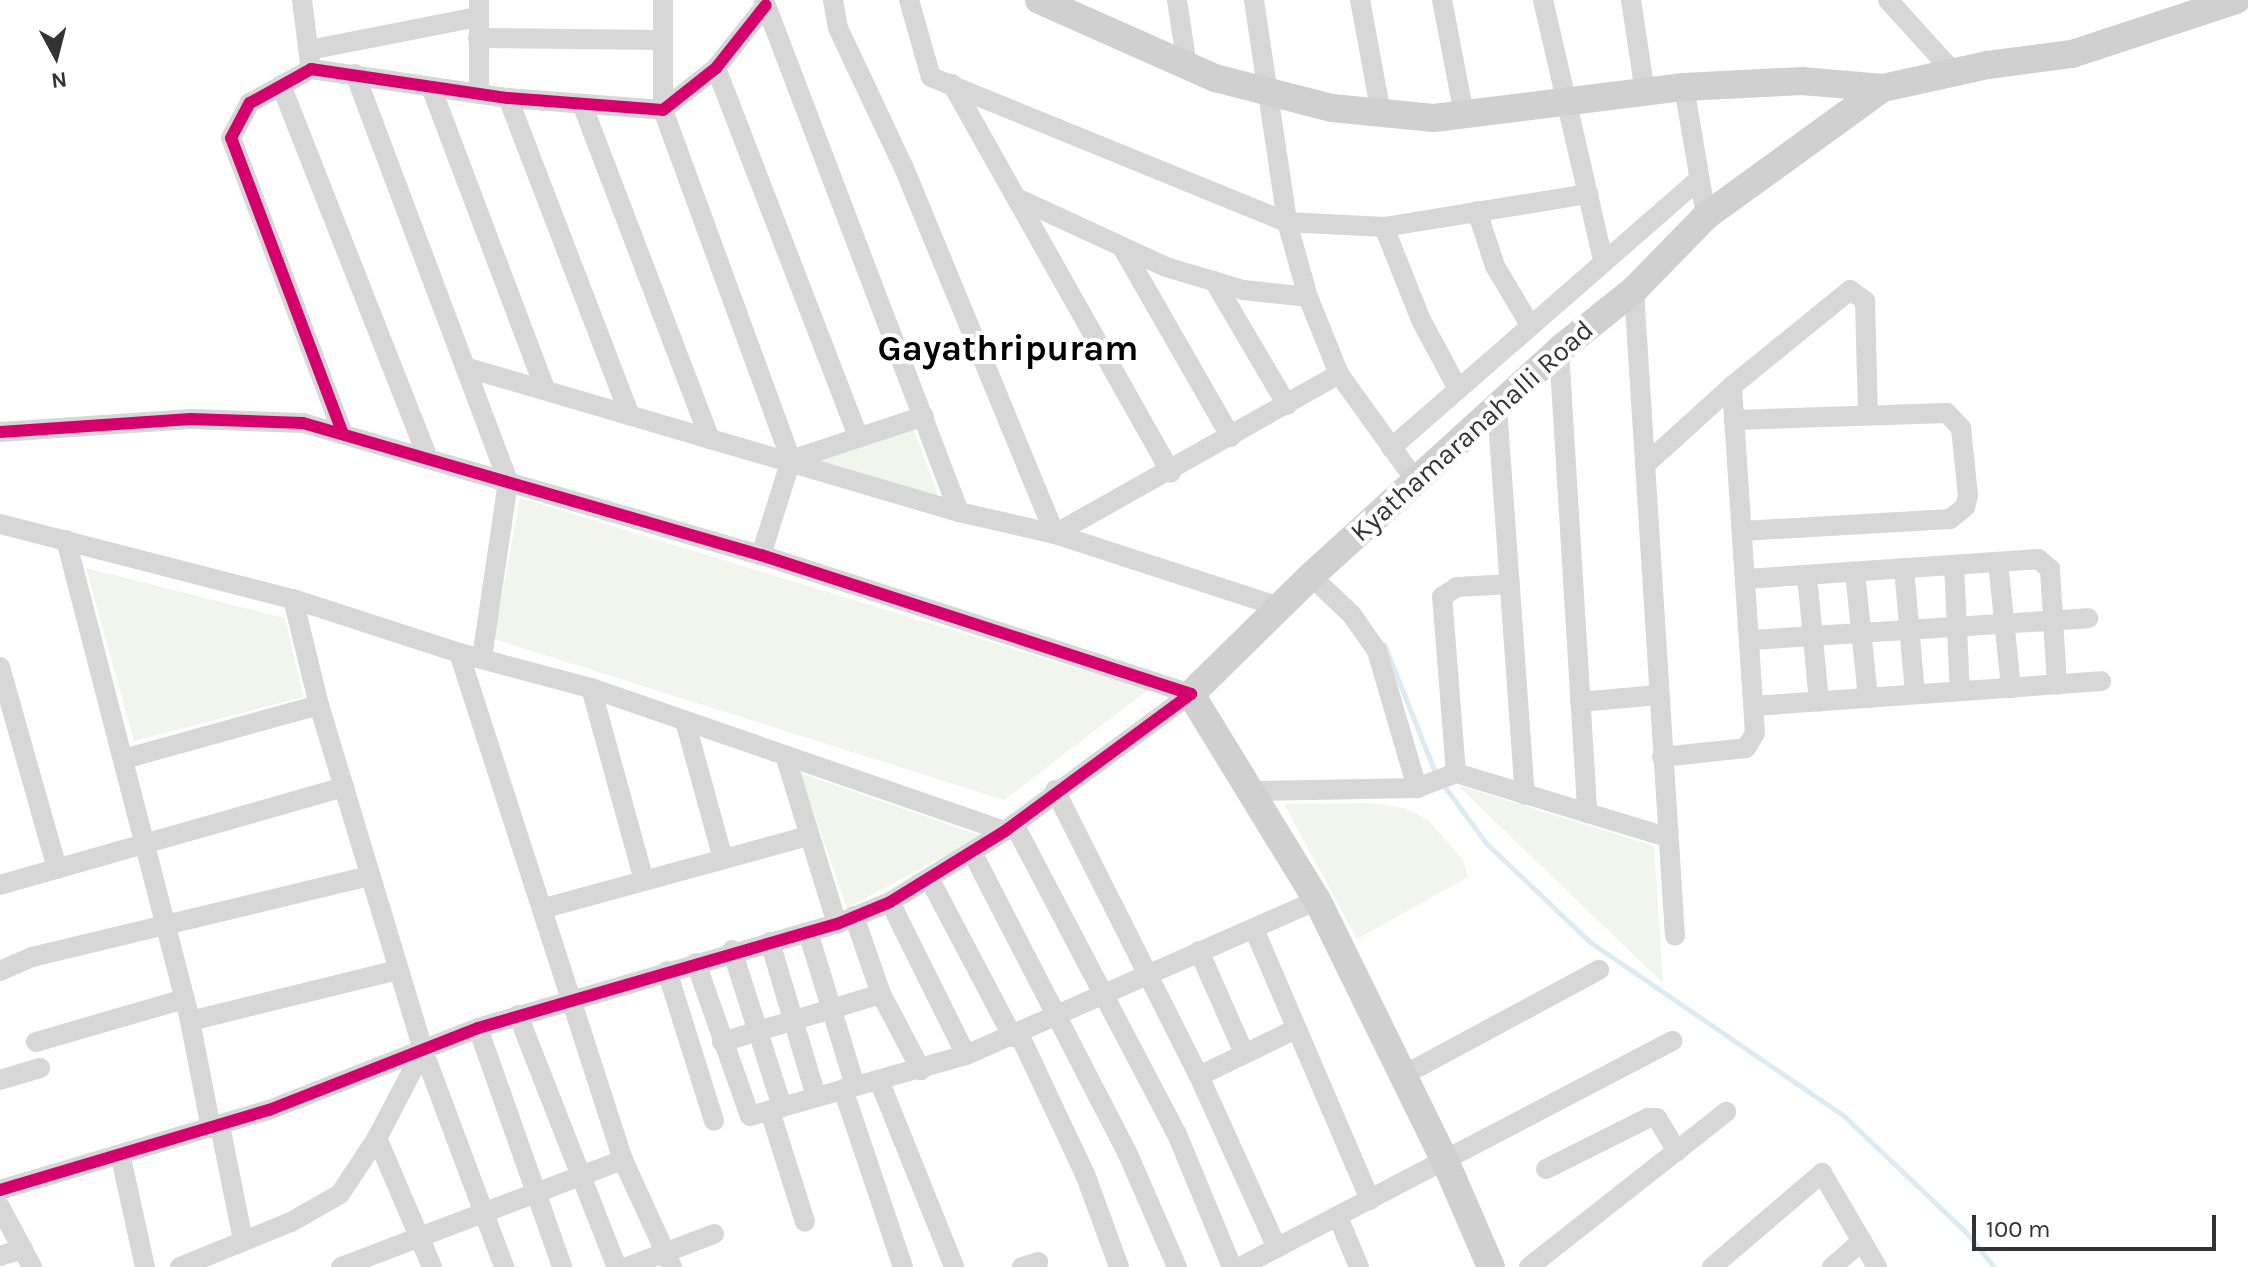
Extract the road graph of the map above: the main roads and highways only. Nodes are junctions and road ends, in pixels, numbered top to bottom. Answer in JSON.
{"nodes":[{"id":1,"x":1039,"y":0,"type":"edge"},
{"id":2,"x":2236,"y":0,"type":"edge"},
{"id":3,"x":1068,"y":6,"type":"edge"},
{"id":4,"x":2248,"y":13,"type":"edge"},
{"id":5,"x":1958,"y":73,"type":"junction"},
{"id":6,"x":1883,"y":88,"type":"junction"},
{"id":7,"x":1491,"y":1267,"type":"edge"}],
"edges":[{"from":1,"to":3,"type":"main road"},
{"from":2,"to":5,"type":"main road","name":"Kyathamaranahalli Road"},
{"from":3,"to":6,"type":"main road"},
{"from":4,"to":5,"type":"main road","name":"Kyathamaranahalli Road"},
{"from":5,"to":6,"type":"main road","name":"Kyathamaranahalli Road"},
{"from":6,"to":7,"type":"main road","name":"Kyathamaranahalli Road"}]}
